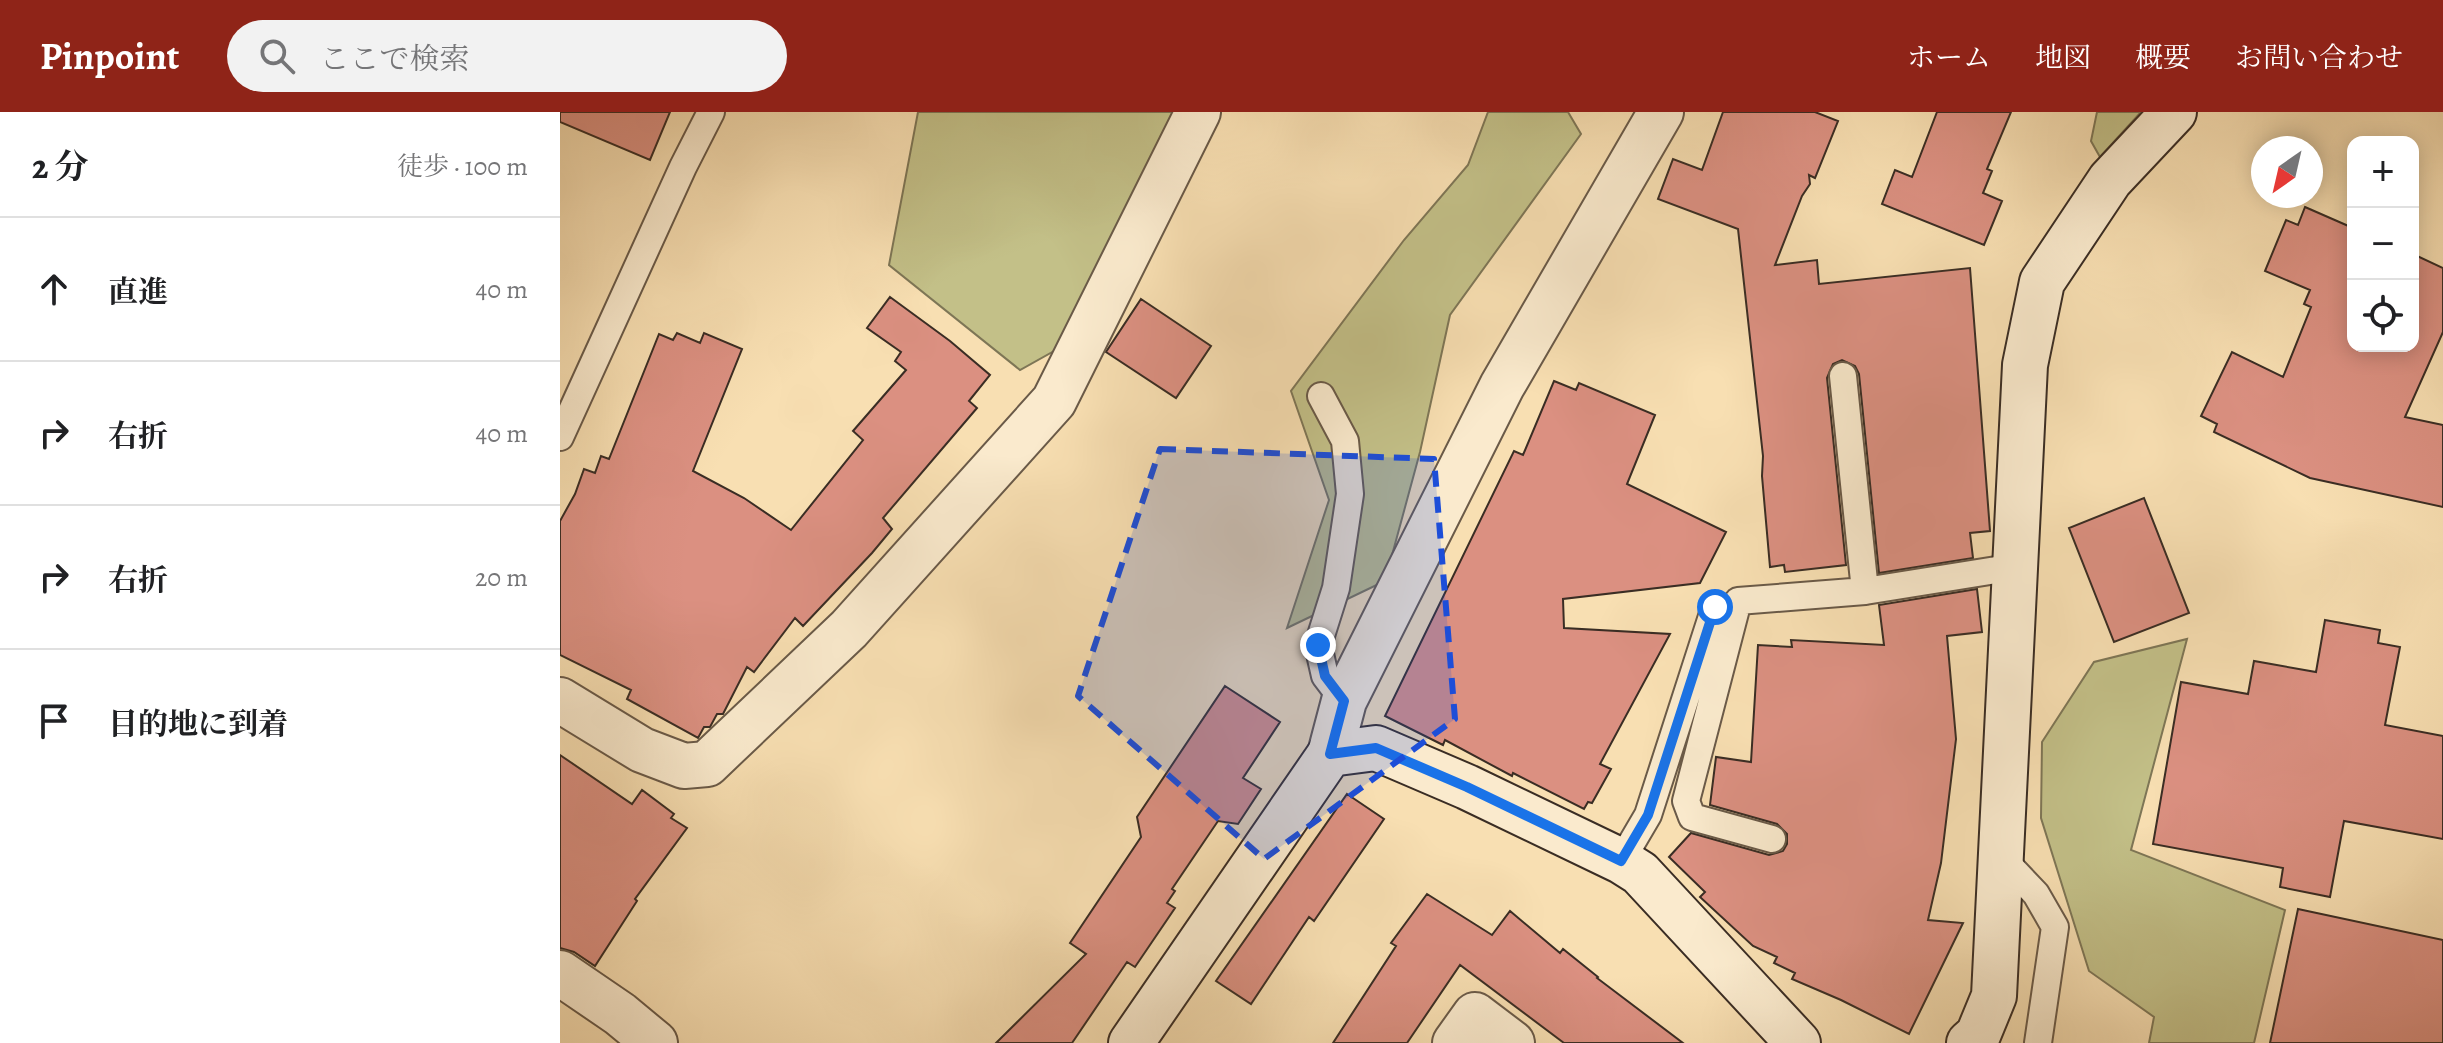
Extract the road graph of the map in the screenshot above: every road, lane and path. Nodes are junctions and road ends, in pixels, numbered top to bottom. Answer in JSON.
{"nodes":[{"id":1,"x":711,"y":112,"type":"edge"},
{"id":2,"x":1198,"y":112,"type":"edge"},
{"id":3,"x":1661,"y":112,"type":"edge"},
{"id":4,"x":2174,"y":112,"type":"edge"},
{"id":5,"x":1843,"y":376,"type":"dead end"},
{"id":6,"x":1321,"y":396,"type":"dead end"},
{"id":7,"x":560,"y":437,"type":"edge"},
{"id":8,"x":2015,"y":567,"type":"junction"},
{"id":9,"x":1865,"y":591,"type":"junction"},
{"id":10,"x":1715,"y":607,"type":"dead end"},
{"id":11,"x":560,"y":700,"type":"edge"},
{"id":12,"x":1344,"y":701,"type":"junction"},
{"id":13,"x":1330,"y":754,"type":"junction"},
{"id":14,"x":1772,"y":839,"type":"dead end"},
{"id":15,"x":2000,"y":856,"type":"junction"},
{"id":16,"x":1621,"y":861,"type":"junction"},
{"id":17,"x":560,"y":973,"type":"edge"},
{"id":18,"x":655,"y":1043,"type":"edge"},
{"id":19,"x":1131,"y":1043,"type":"edge"},
{"id":20,"x":1455,"y":1043,"type":"edge"},
{"id":21,"x":1512,"y":1043,"type":"edge"},
{"id":22,"x":1798,"y":1043,"type":"edge"},
{"id":23,"x":1969,"y":1043,"type":"edge"},
{"id":24,"x":2038,"y":1043,"type":"edge"}],
"edges":[{"from":1,"to":7,"type":"lane"},
{"from":2,"to":11,"type":"street"},
{"from":3,"to":12,"type":"street"},
{"from":4,"to":8,"type":"street"},
{"from":5,"to":9,"type":"lane"},
{"from":6,"to":12,"type":"lane"},
{"from":8,"to":9,"type":"lane"},
{"from":8,"to":15,"type":"street"},
{"from":9,"to":14,"type":"lane"},
{"from":10,"to":16,"type":"lane"},
{"from":12,"to":13,"type":"street"},
{"from":13,"to":16,"type":"street"},
{"from":13,"to":19,"type":"street"},
{"from":15,"to":23,"type":"street"},
{"from":15,"to":24,"type":"lane"},
{"from":16,"to":22,"type":"street"},
{"from":17,"to":18,"type":"street"},
{"from":20,"to":21,"type":"street"}]}
